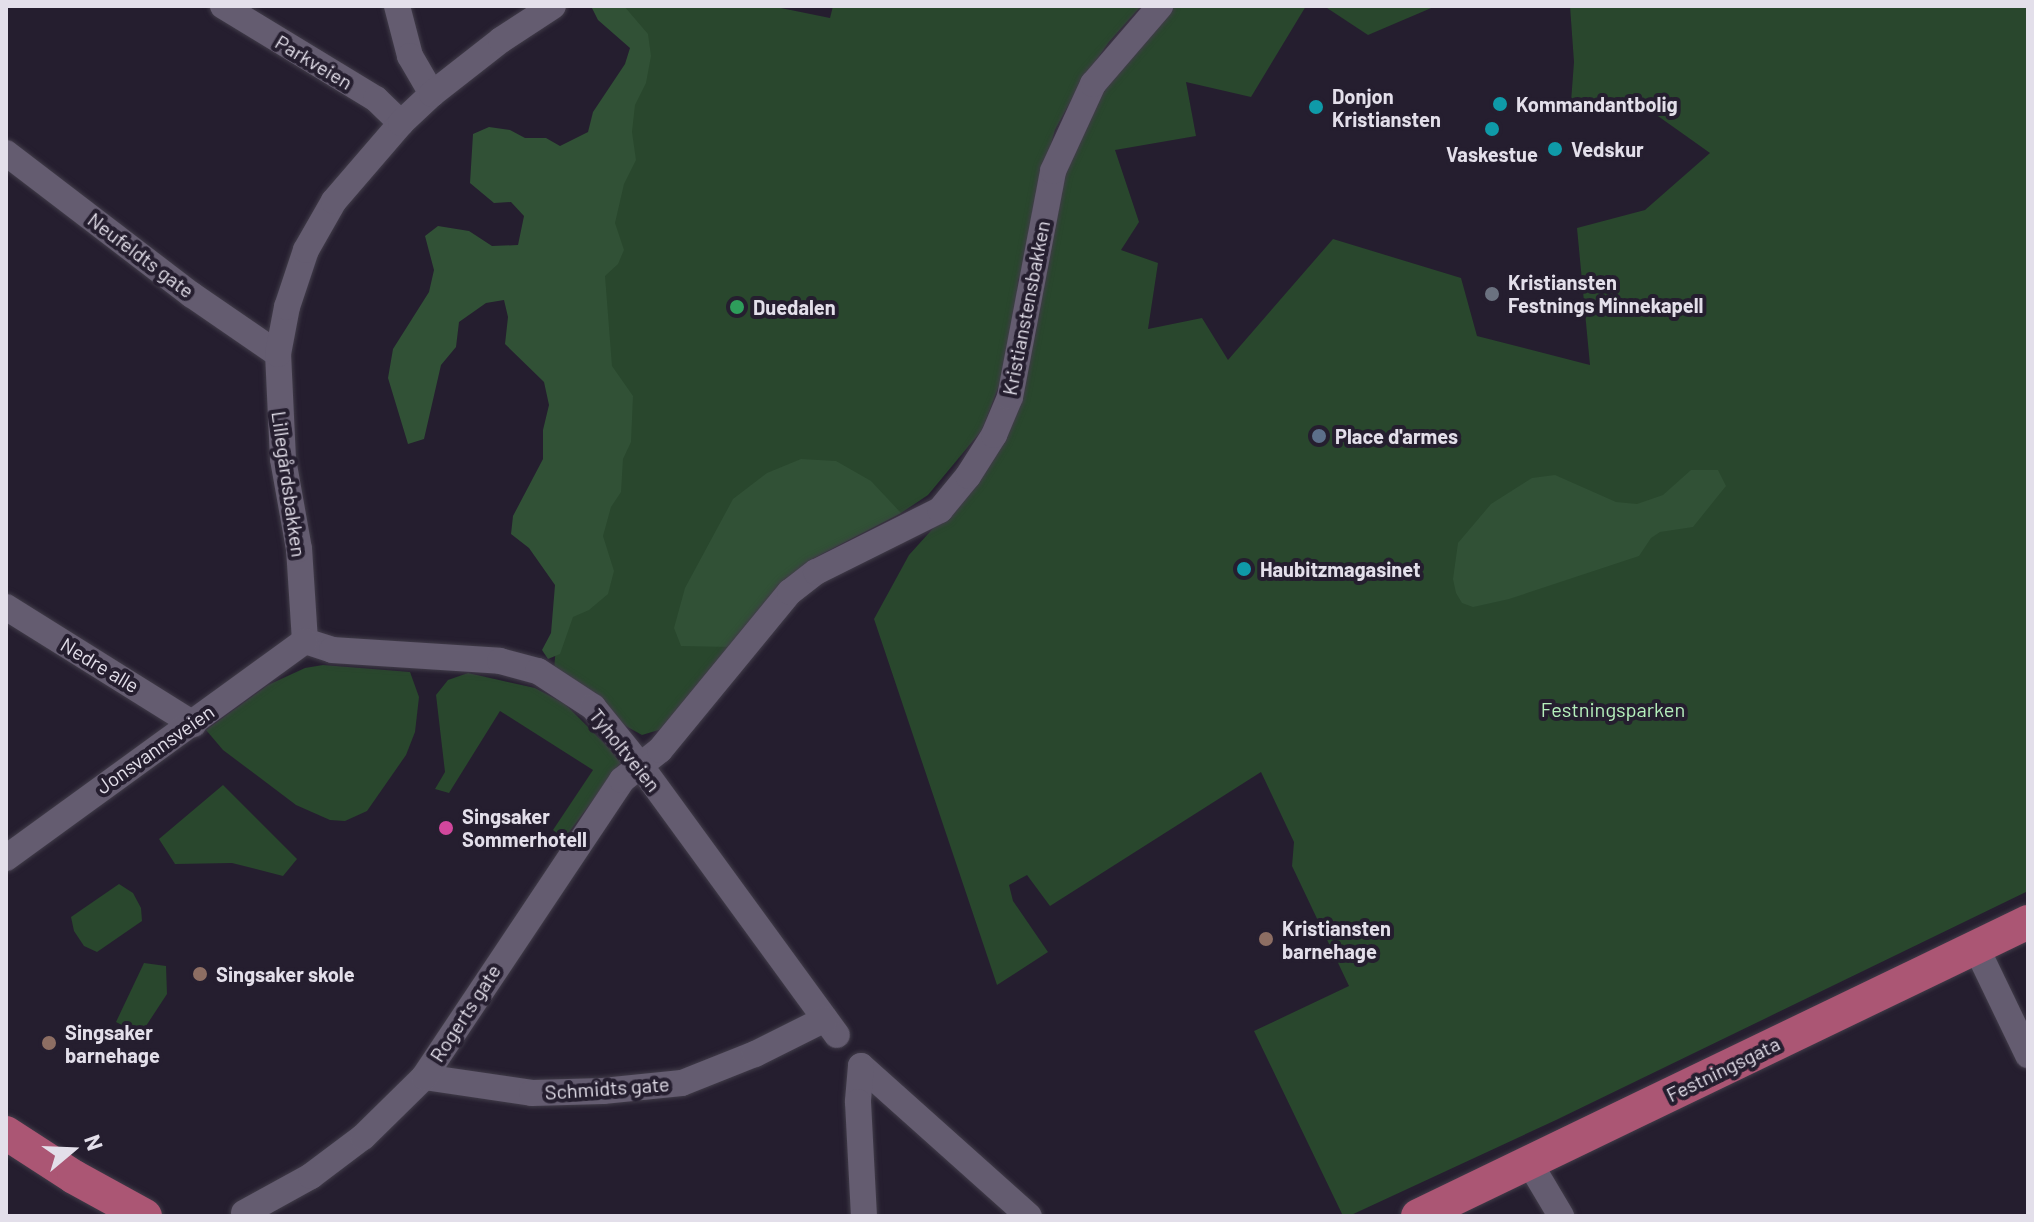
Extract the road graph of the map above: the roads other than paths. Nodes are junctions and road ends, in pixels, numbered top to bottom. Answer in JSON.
{"nodes":[{"id":1,"x":223,"y":6,"type":"edge"},
{"id":2,"x":397,"y":6,"type":"edge"},
{"id":3,"x":553,"y":6,"type":"edge"},
{"id":4,"x":1160,"y":6,"type":"edge"},
{"id":5,"x":432,"y":94,"type":"junction"},
{"id":6,"x":401,"y":123,"type":"junction"},
{"id":7,"x":6,"y":153,"type":"edge"},
{"id":8,"x":278,"y":354,"type":"junction"},
{"id":9,"x":6,"y":607,"type":"edge"},
{"id":10,"x":305,"y":641,"type":"junction"},
{"id":11,"x":193,"y":724,"type":"junction"},
{"id":12,"x":640,"y":765,"type":"junction"},
{"id":13,"x":9,"y":852,"type":"edge"},
{"id":14,"x":2028,"y":922,"type":"edge"},
{"id":15,"x":1976,"y":947,"type":"junction"},
{"id":16,"x":831,"y":1027,"type":"joint"},
{"id":17,"x":2028,"y":1055,"type":"edge"},
{"id":18,"x":424,"y":1077,"type":"junction"},
{"id":19,"x":6,"y":1133,"type":"edge"},
{"id":20,"x":1529,"y":1162,"type":"junction"},
{"id":21,"x":244,"y":1213,"type":"dead end"},
{"id":22,"x":145,"y":1216,"type":"edge"},
{"id":23,"x":864,"y":1216,"type":"edge"},
{"id":24,"x":1029,"y":1216,"type":"edge"},
{"id":25,"x":1418,"y":1216,"type":"edge"},
{"id":26,"x":1561,"y":1216,"type":"edge"}],
"edges":[{"from":1,"to":6,"type":"street","name":"Parkveien"},
{"from":2,"to":5,"type":"street"},
{"from":3,"to":5,"type":"street","name":"Lillegårdsbakken"},
{"from":4,"to":12,"type":"street","name":"Kristianstensbakken"},
{"from":5,"to":6,"type":"street","name":"Lillegårdsbakken"},
{"from":6,"to":8,"type":"street","name":"Lillegårdsbakken"},
{"from":7,"to":8,"type":"street","name":"Neufeldts gate"},
{"from":8,"to":10,"type":"street","name":"Lillegårdsbakken"},
{"from":9,"to":11,"type":"street","name":"Nedre alle"},
{"from":10,"to":11,"type":"street","name":"Jonsvannsveien"},
{"from":10,"to":12,"type":"street","name":"Tyholtveien"},
{"from":11,"to":13,"type":"street","name":"Jonsvannsveien"},
{"from":12,"to":16,"type":"street","name":"Tyholtveien"},
{"from":12,"to":18,"type":"street","name":"Rogerts gate"},
{"from":14,"to":15,"type":"main road","name":"Festningsgata"},
{"from":15,"to":17,"type":"street"},
{"from":15,"to":20,"type":"main road","name":"Festningsgata"},
{"from":16,"to":18,"type":"street","name":"Schmidts gate"},
{"from":18,"to":21,"type":"street","name":"Rogerts gate"},
{"from":19,"to":22,"type":"main road"},
{"from":20,"to":25,"type":"main road","name":"Festningsgata"},
{"from":20,"to":26,"type":"street"},
{"from":23,"to":24,"type":"street"}]}
